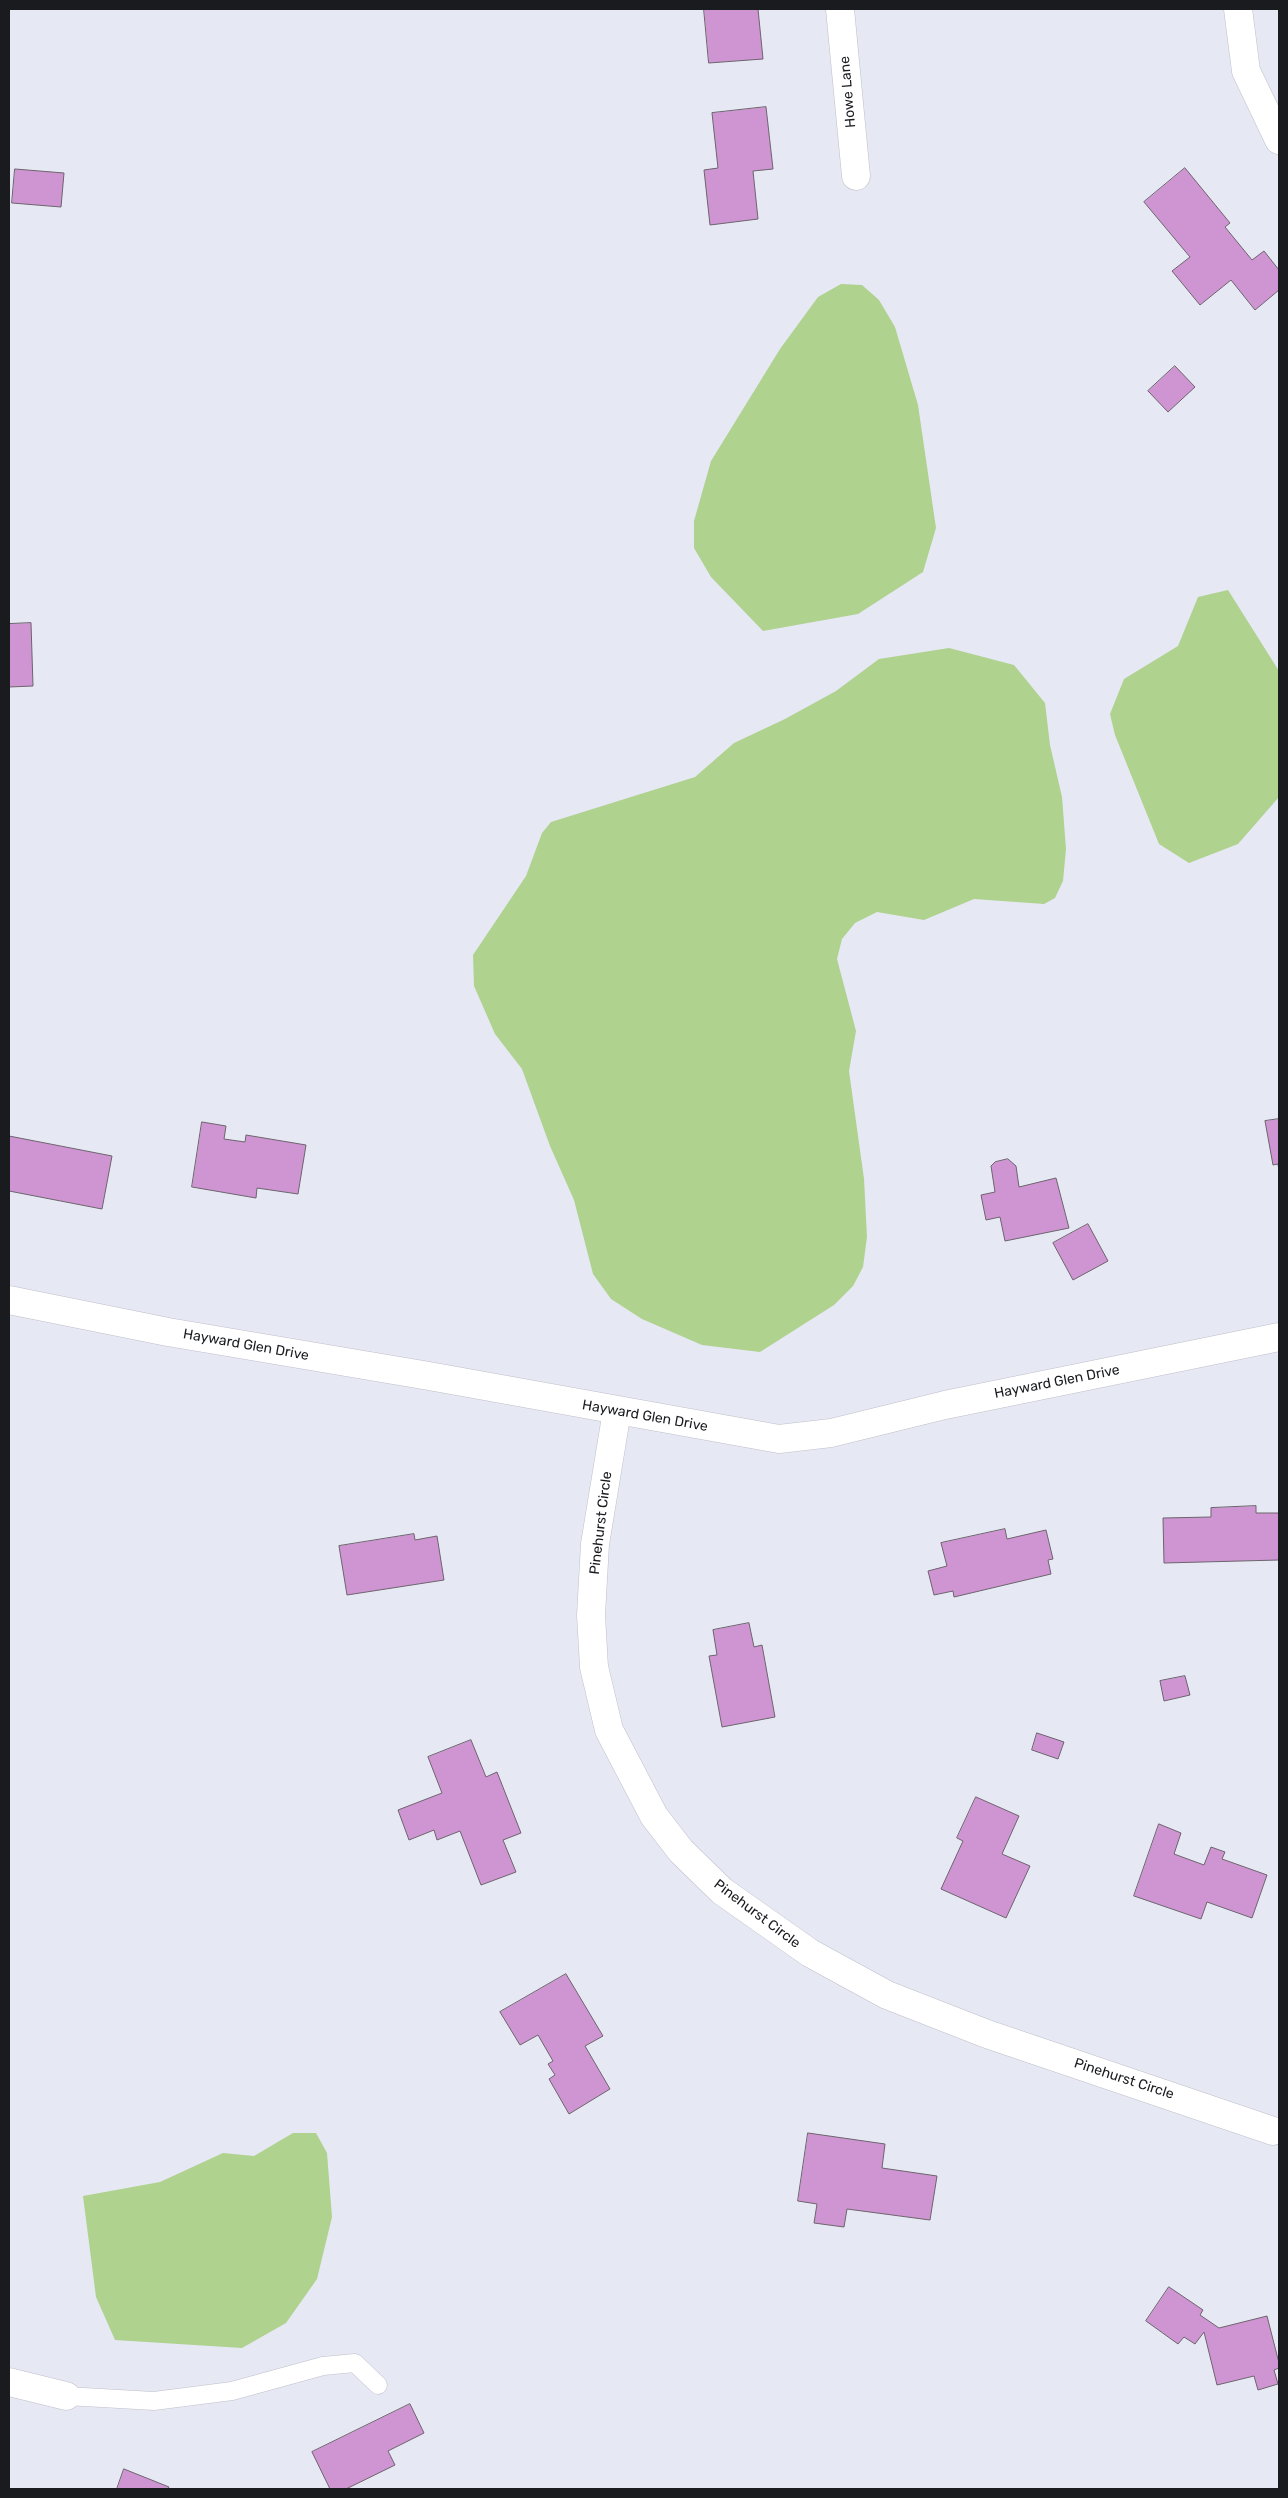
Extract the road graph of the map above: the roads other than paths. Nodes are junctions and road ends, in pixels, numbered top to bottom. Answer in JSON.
{"nodes":[{"id":1,"x":840,"y":9,"type":"edge"},
{"id":2,"x":1238,"y":9,"type":"edge"},
{"id":3,"x":1279,"y":140,"type":"edge"},
{"id":4,"x":856,"y":176,"type":"dead end"},
{"id":5,"x":9,"y":1300,"type":"edge"},
{"id":6,"x":1279,"y":1337,"type":"edge"},
{"id":7,"x":618,"y":1411,"type":"junction"},
{"id":8,"x":1273,"y":2131,"type":"dead end"},
{"id":9,"x":9,"y":2382,"type":"edge"},
{"id":10,"x":378,"y":2384,"type":"dead end"},
{"id":11,"x":66,"y":2396,"type":"joint"}],
"edges":[{"from":1,"to":4,"type":"street","name":"Howe Lane"},
{"from":2,"to":3,"type":"street"},
{"from":5,"to":7,"type":"street","name":"Hayward Glen Drive"},
{"from":6,"to":7,"type":"street","name":"Hayward Glen Drive"},
{"from":7,"to":8,"type":"street","name":"Pinehurst Circle"},
{"from":9,"to":11,"type":"street"},
{"from":10,"to":11,"type":"lane"}]}
